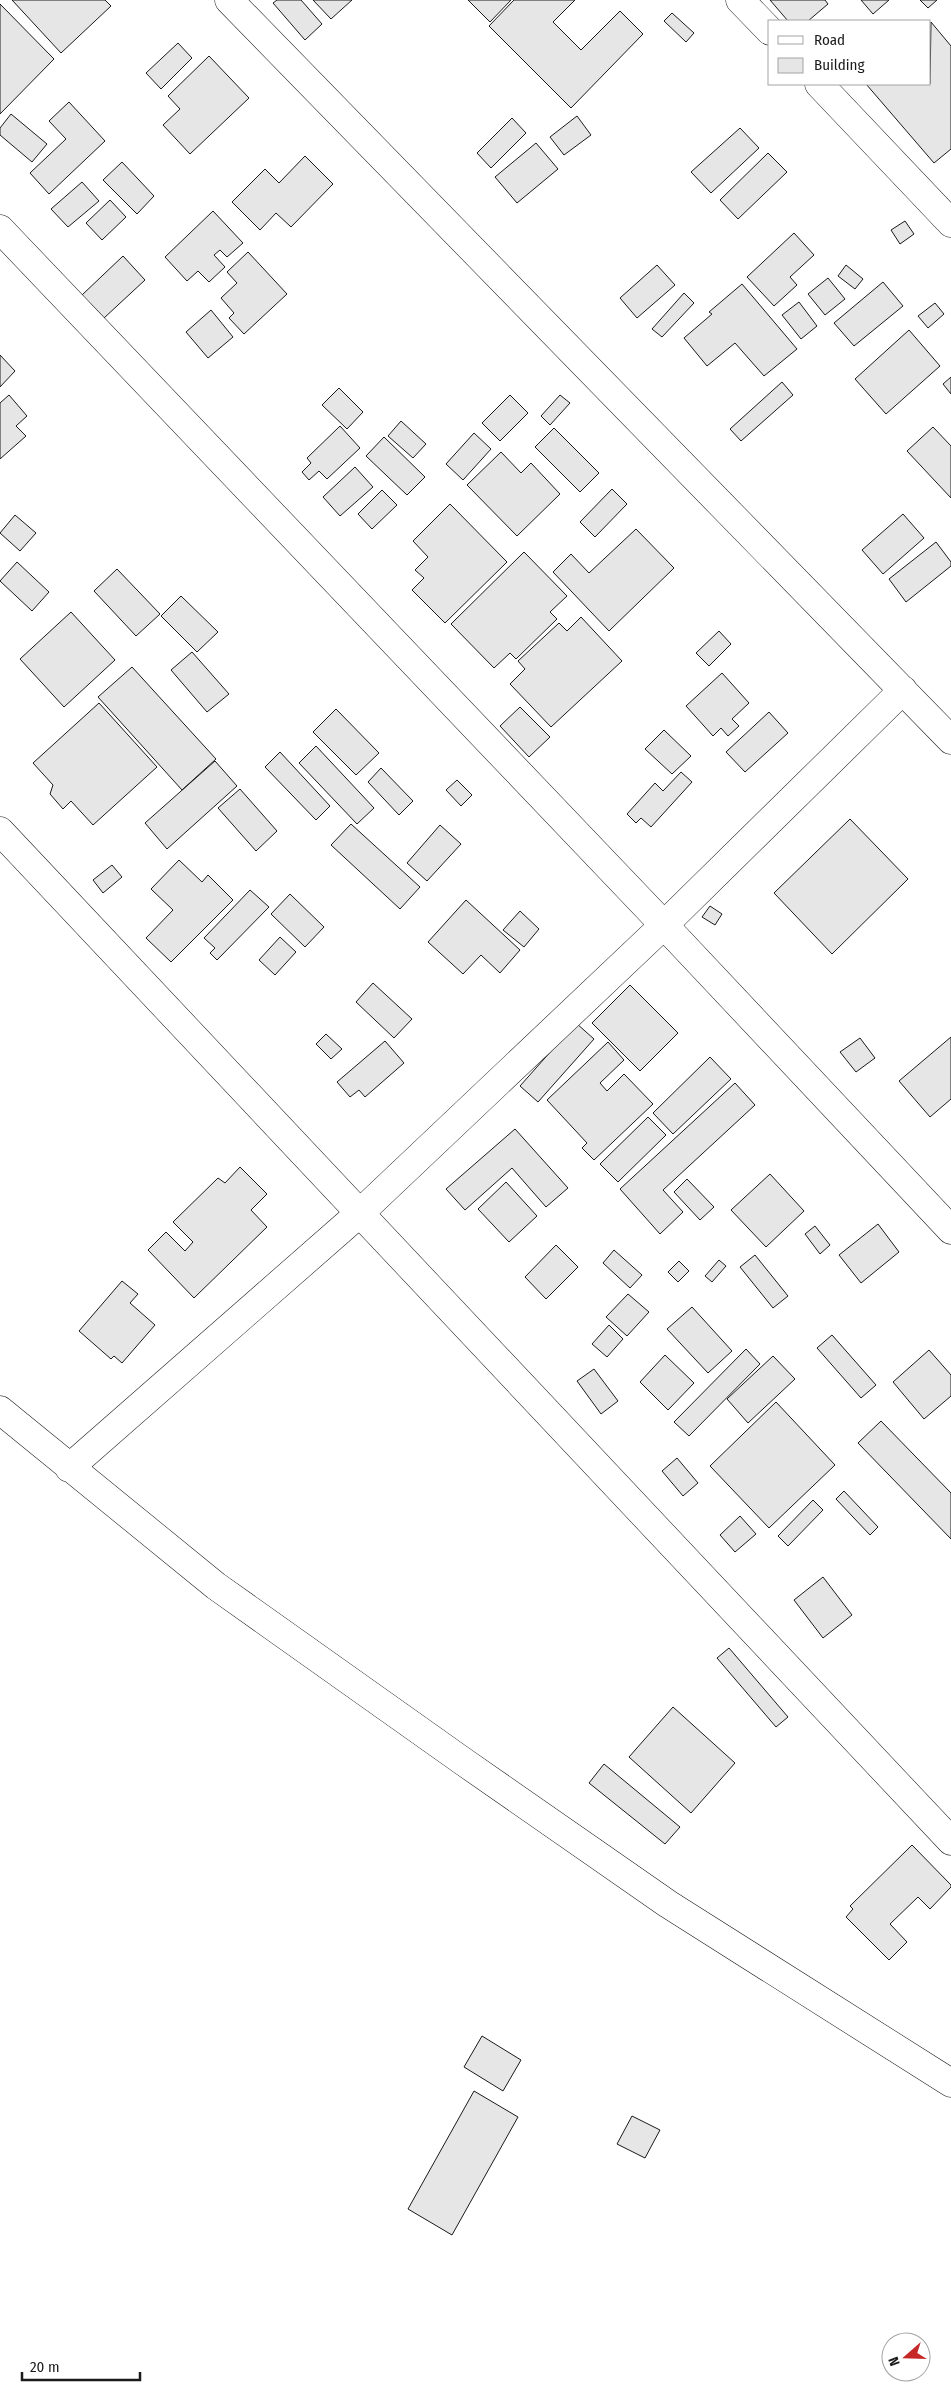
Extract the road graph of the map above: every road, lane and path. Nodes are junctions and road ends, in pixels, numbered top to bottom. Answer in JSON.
{"nodes":[{"id":1,"x":229,"y":0,"type":"edge"},
{"id":2,"x":742,"y":1,"type":"edge"},
{"id":3,"x":768,"y":29,"type":"edge"},
{"id":4,"x":820,"y":85,"type":"edge"},
{"id":5,"x":951,"y":223,"type":"edge"},
{"id":6,"x":0,"y":229,"type":"edge"},
{"id":7,"x":903,"y":690,"type":"junction"},
{"id":8,"x":951,"y":740,"type":"edge"},
{"id":9,"x":0,"y":831,"type":"edge"},
{"id":10,"x":664,"y":925,"type":"junction"},
{"id":11,"x":361,"y":1212,"type":"junction"},
{"id":12,"x":951,"y":1230,"type":"edge"},
{"id":13,"x":0,"y":1410,"type":"edge"},
{"id":14,"x":69,"y":1468,"type":"junction"},
{"id":15,"x":951,"y":1841,"type":"edge"},
{"id":16,"x":951,"y":2083,"type":"edge"}],
"edges":[{"from":1,"to":7,"type":"street"},
{"from":2,"to":3,"type":"street"},
{"from":4,"to":5,"type":"street"},
{"from":6,"to":10,"type":"street"},
{"from":7,"to":8,"type":"street"},
{"from":7,"to":10,"type":"street"},
{"from":9,"to":11,"type":"street"},
{"from":10,"to":11,"type":"street"},
{"from":10,"to":12,"type":"street"},
{"from":11,"to":14,"type":"street"},
{"from":11,"to":15,"type":"street"},
{"from":13,"to":14,"type":"street"},
{"from":14,"to":16,"type":"street"}]}
